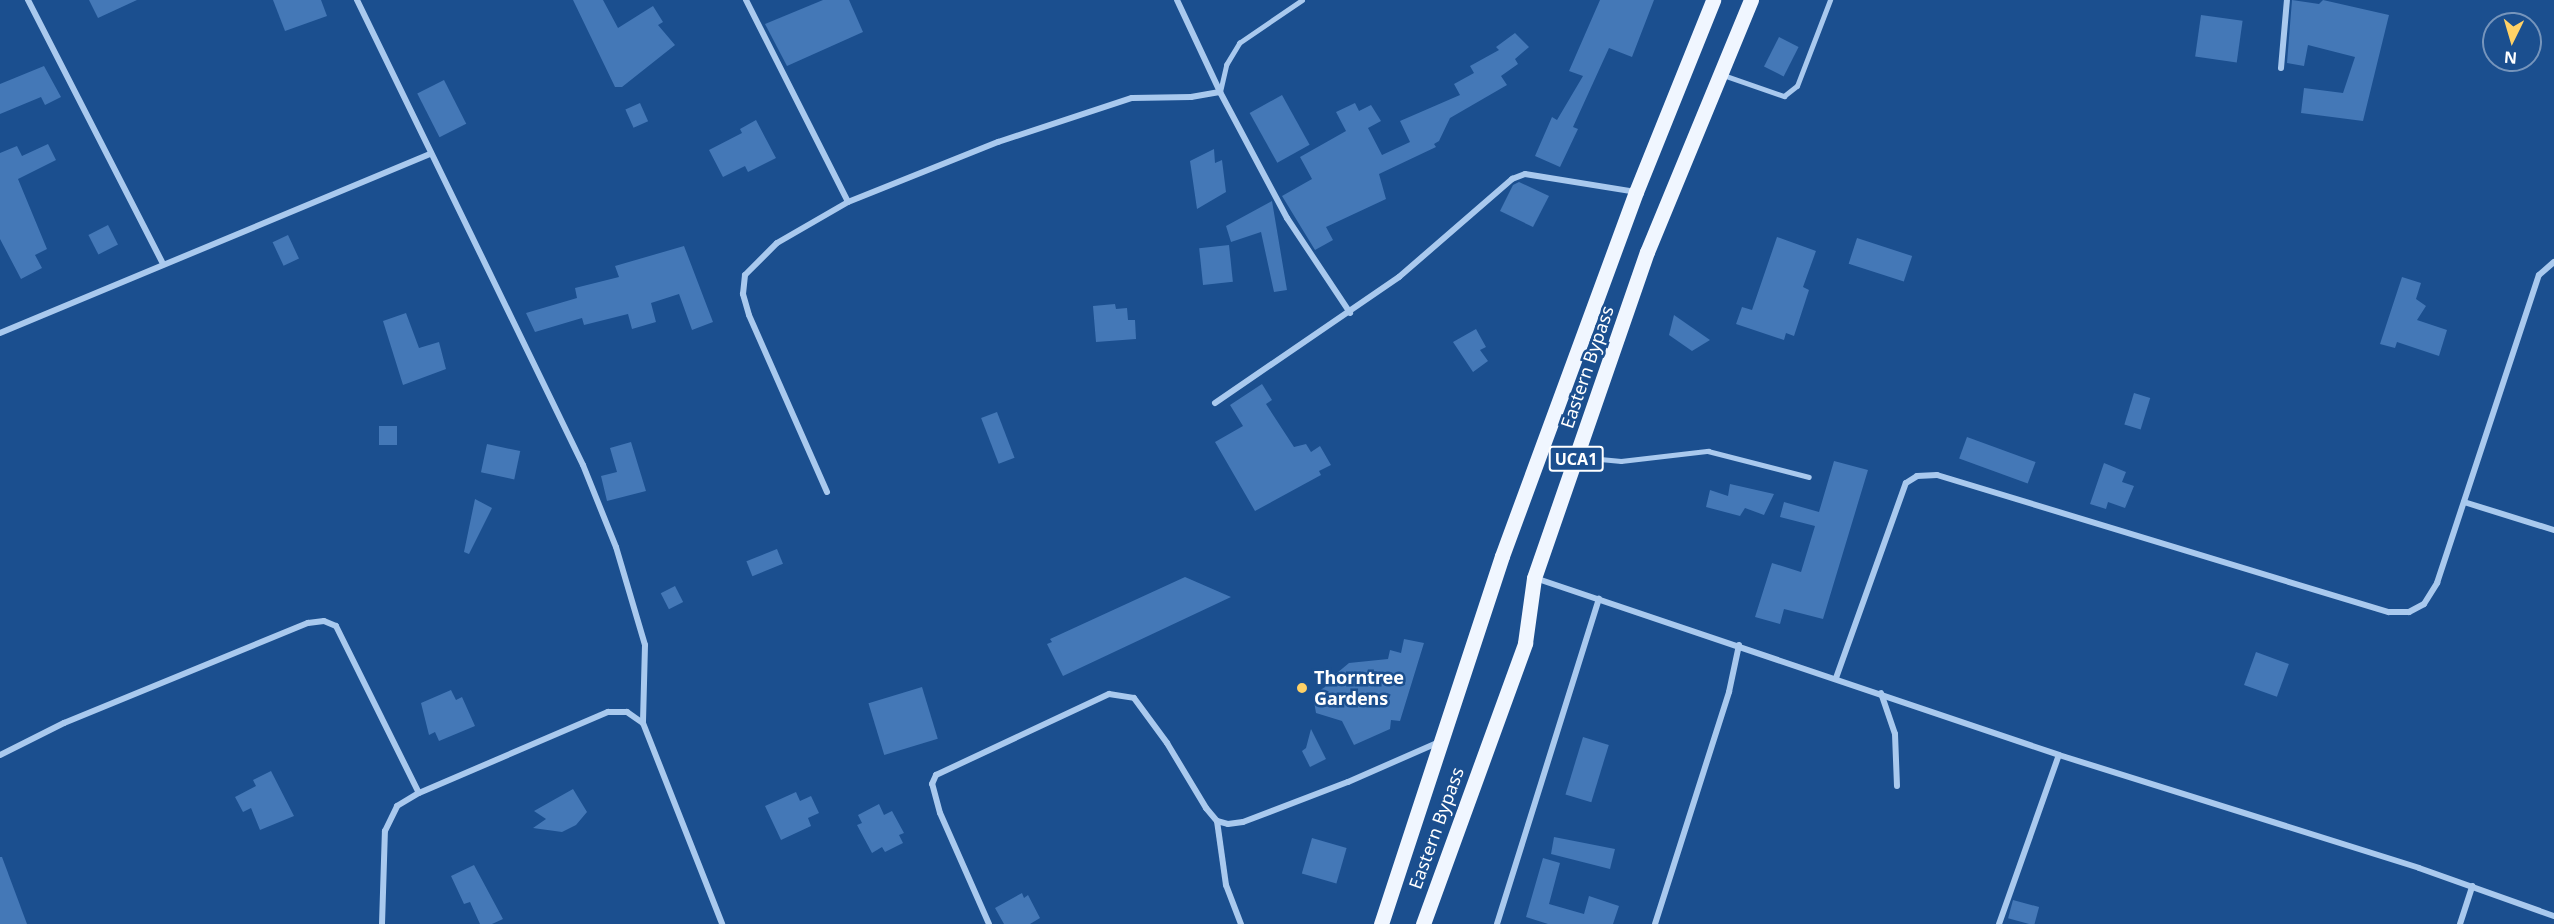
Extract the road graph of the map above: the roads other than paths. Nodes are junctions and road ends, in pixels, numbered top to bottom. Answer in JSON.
{"nodes":[{"id":1,"x":28,"y":0,"type":"edge"},
{"id":2,"x":357,"y":0,"type":"edge"},
{"id":3,"x":746,"y":0,"type":"edge"},
{"id":4,"x":1177,"y":0,"type":"edge"},
{"id":5,"x":1302,"y":0,"type":"edge"},
{"id":6,"x":1713,"y":0,"type":"edge"},
{"id":7,"x":1751,"y":0,"type":"edge"},
{"id":8,"x":1830,"y":0,"type":"edge"},
{"id":9,"x":2287,"y":0,"type":"edge"},
{"id":10,"x":2281,"y":68,"type":"dead end"},
{"id":11,"x":1720,"y":74,"type":"junction"},
{"id":12,"x":1220,"y":92,"type":"junction"},
{"id":13,"x":431,"y":154,"type":"junction"},
{"id":14,"x":1636,"y":192,"type":"junction"},
{"id":15,"x":848,"y":202,"type":"junction"},
{"id":16,"x":2554,"y":262,"type":"edge"},
{"id":17,"x":163,"y":264,"type":"junction"},
{"id":18,"x":1350,"y":313,"type":"junction"},
{"id":19,"x":0,"y":333,"type":"edge"},
{"id":20,"x":1215,"y":403,"type":"dead end"},
{"id":21,"x":1576,"y":457,"type":"junction"},
{"id":22,"x":1809,"y":477,"type":"dead end"},
{"id":23,"x":826,"y":492,"type":"dead end"},
{"id":24,"x":2464,"y":502,"type":"junction"},
{"id":25,"x":2554,"y":530,"type":"edge"},
{"id":26,"x":1534,"y":578,"type":"junction"},
{"id":27,"x":1599,"y":599,"type":"junction"},
{"id":28,"x":1739,"y":645,"type":"junction"},
{"id":29,"x":1836,"y":678,"type":"junction"},
{"id":30,"x":1881,"y":693,"type":"junction"},
{"id":31,"x":643,"y":723,"type":"junction"},
{"id":32,"x":1443,"y":740,"type":"junction"},
{"id":33,"x":0,"y":754,"type":"edge"},
{"id":34,"x":2059,"y":755,"type":"junction"},
{"id":35,"x":1898,"y":786,"type":"dead end"},
{"id":36,"x":419,"y":793,"type":"junction"},
{"id":37,"x":1217,"y":821,"type":"junction"},
{"id":38,"x":2472,"y":886,"type":"junction"},
{"id":39,"x":2554,"y":916,"type":"edge"},
{"id":40,"x":382,"y":924,"type":"edge"},
{"id":41,"x":722,"y":924,"type":"edge"},
{"id":42,"x":989,"y":924,"type":"edge"},
{"id":43,"x":1241,"y":924,"type":"edge"},
{"id":44,"x":1381,"y":924,"type":"edge"},
{"id":45,"x":1423,"y":924,"type":"edge"},
{"id":46,"x":1497,"y":924,"type":"edge"},
{"id":47,"x":1655,"y":924,"type":"edge"},
{"id":48,"x":1999,"y":924,"type":"edge"},
{"id":49,"x":2460,"y":924,"type":"edge"}],
"edges":[{"from":1,"to":17,"type":"street"},
{"from":2,"to":13,"type":"street"},
{"from":3,"to":15,"type":"street"},
{"from":4,"to":12,"type":"street"},
{"from":5,"to":12,"type":"lane"},
{"from":6,"to":14,"type":"main road","name":"Eastern Bypass","number":"UCA1"},
{"from":7,"to":11,"type":"main road","name":"Eastern Bypass","number":"UCA1"},
{"from":8,"to":11,"type":"lane"},
{"from":9,"to":10,"type":"street"},
{"from":11,"to":21,"type":"main road","name":"Eastern Bypass","number":"UCA1"},
{"from":12,"to":15,"type":"street"},
{"from":12,"to":18,"type":"street"},
{"from":13,"to":17,"type":"street"},
{"from":13,"to":31,"type":"street"},
{"from":14,"to":18,"type":"street"},
{"from":14,"to":32,"type":"main road","name":"Eastern Bypass","number":"UCA1"},
{"from":15,"to":23,"type":"street"},
{"from":16,"to":24,"type":"street"},
{"from":17,"to":19,"type":"street"},
{"from":18,"to":20,"type":"street"},
{"from":21,"to":22,"type":"lane"},
{"from":21,"to":26,"type":"main road","name":"Eastern Bypass","number":"UCA1"},
{"from":24,"to":25,"type":"street"},
{"from":24,"to":29,"type":"street"},
{"from":26,"to":27,"type":"street"},
{"from":26,"to":45,"type":"main road","name":"Eastern Bypass","number":"UCA1"},
{"from":27,"to":28,"type":"street"},
{"from":27,"to":46,"type":"street"},
{"from":28,"to":29,"type":"street"},
{"from":28,"to":47,"type":"street"},
{"from":29,"to":30,"type":"street"},
{"from":30,"to":34,"type":"street"},
{"from":30,"to":35,"type":"street"},
{"from":31,"to":36,"type":"street"},
{"from":31,"to":41,"type":"street"},
{"from":32,"to":37,"type":"street"},
{"from":32,"to":44,"type":"main road","name":"Eastern Bypass","number":"UCA1"},
{"from":33,"to":36,"type":"street"},
{"from":34,"to":38,"type":"street"},
{"from":34,"to":48,"type":"street"},
{"from":36,"to":40,"type":"street"},
{"from":37,"to":42,"type":"street"},
{"from":37,"to":43,"type":"street"},
{"from":38,"to":39,"type":"street"},
{"from":38,"to":49,"type":"street"}]}
